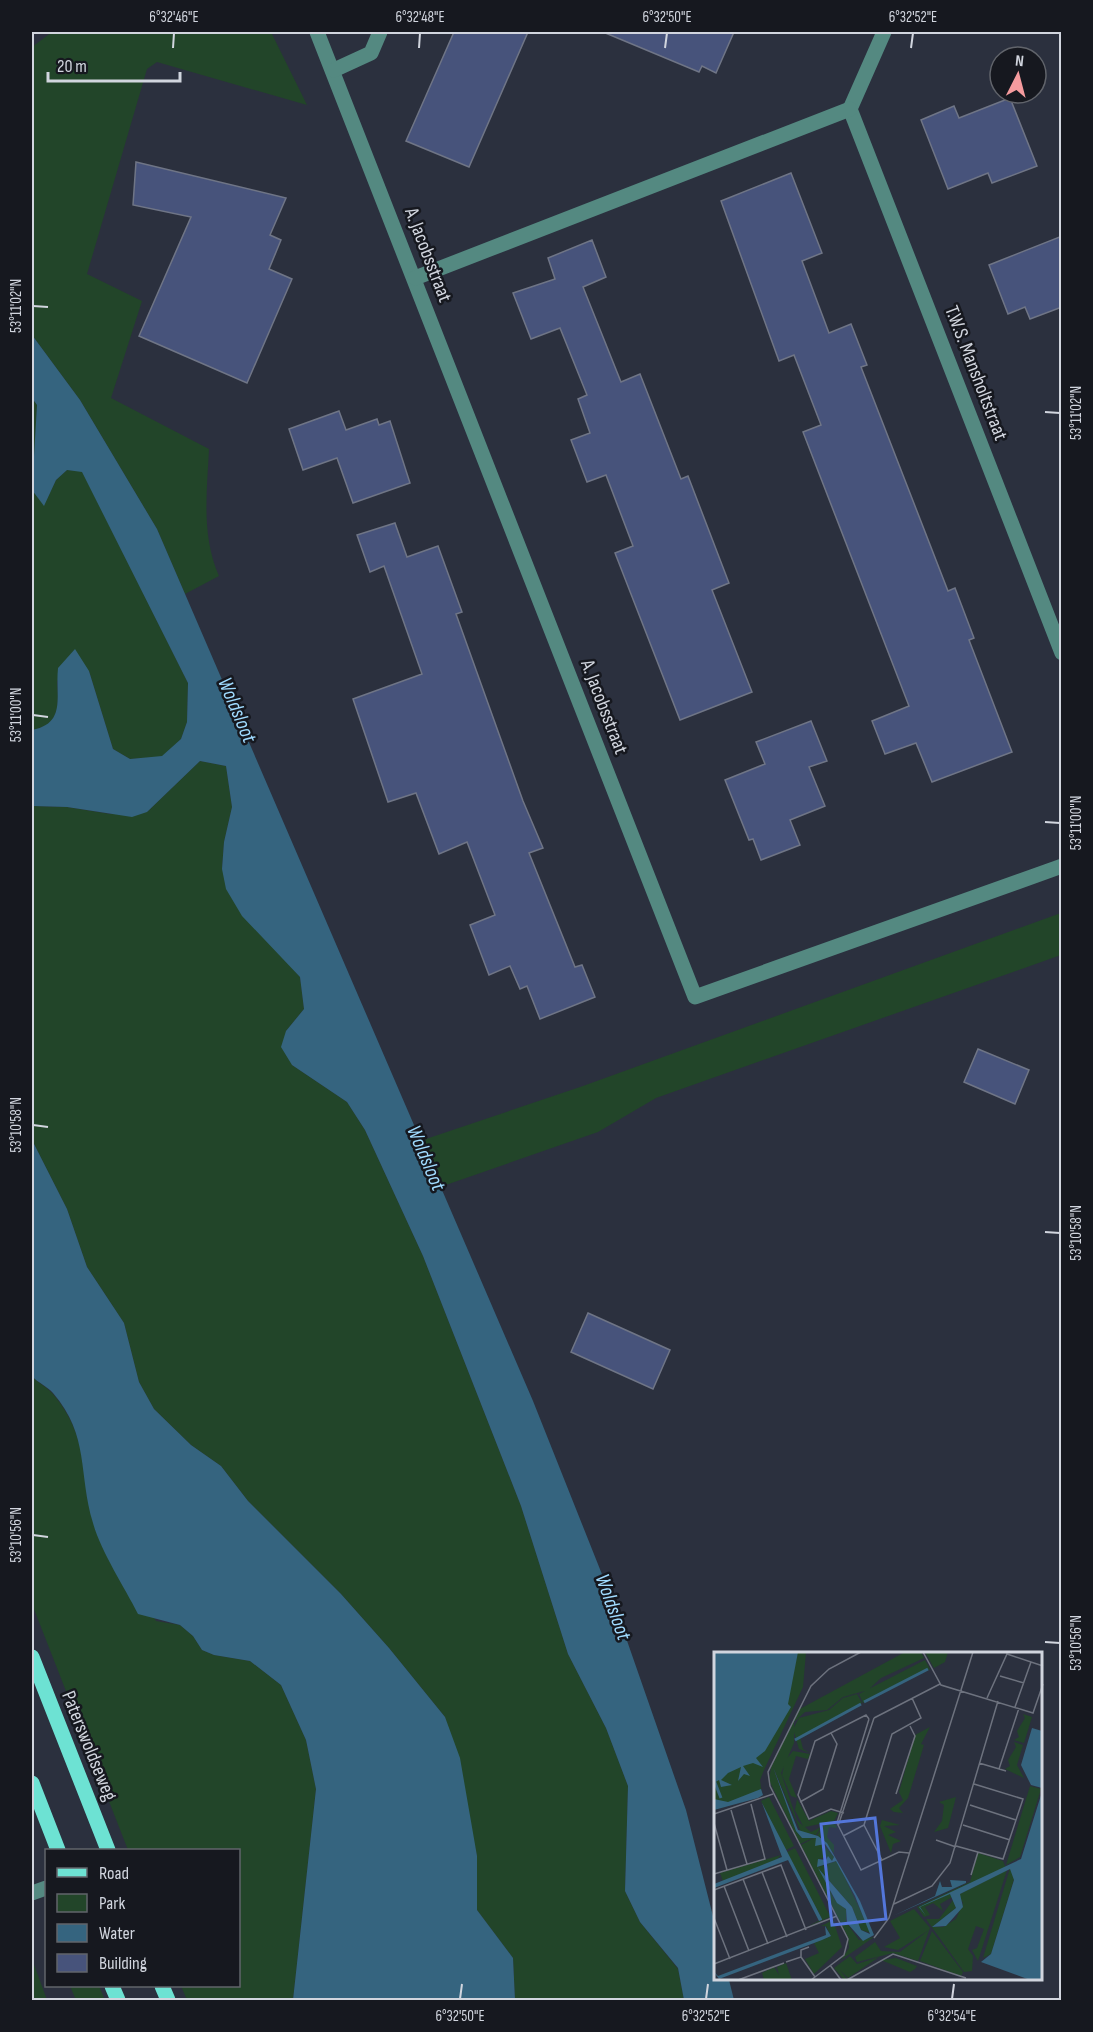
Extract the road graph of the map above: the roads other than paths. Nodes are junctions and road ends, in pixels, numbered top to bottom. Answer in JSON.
{"nodes":[{"id":1,"x":317,"y":32,"type":"edge"},
{"id":2,"x":380,"y":32,"type":"edge"},
{"id":3,"x":884,"y":32,"type":"edge"},
{"id":4,"x":334,"y":70,"type":"junction"},
{"id":5,"x":850,"y":109,"type":"junction"},
{"id":6,"x":415,"y":278,"type":"junction"},
{"id":7,"x":1062,"y":653,"type":"edge"},
{"id":8,"x":1062,"y":866,"type":"edge"},
{"id":9,"x":32,"y":1657,"type":"edge"},
{"id":10,"x":32,"y":1783,"type":"edge"},
{"id":11,"x":57,"y":1849,"type":"edge"},
{"id":12,"x":107,"y":1849,"type":"edge"},
{"id":13,"x":112,"y":1987,"type":"edge"},
{"id":14,"x":162,"y":1987,"type":"edge"},
{"id":15,"x":118,"y":2001,"type":"edge"},
{"id":16,"x":168,"y":2001,"type":"edge"}],
"edges":[{"from":1,"to":4,"type":"street","name":"A. Jacobsstraat"},
{"from":2,"to":4,"type":"street"},
{"from":3,"to":5,"type":"street"},
{"from":4,"to":6,"type":"street","name":"A. Jacobsstraat"},
{"from":5,"to":6,"type":"street"},
{"from":5,"to":7,"type":"street","name":"T.W.S. Mansholtstraat"},
{"from":6,"to":8,"type":"street","name":"A. Jacobsstraat"},
{"from":9,"to":12,"type":"main road","name":"Paterswoldseweg"},
{"from":10,"to":11,"type":"main road"},
{"from":13,"to":15,"type":"main road"},
{"from":14,"to":16,"type":"main road"}]}
